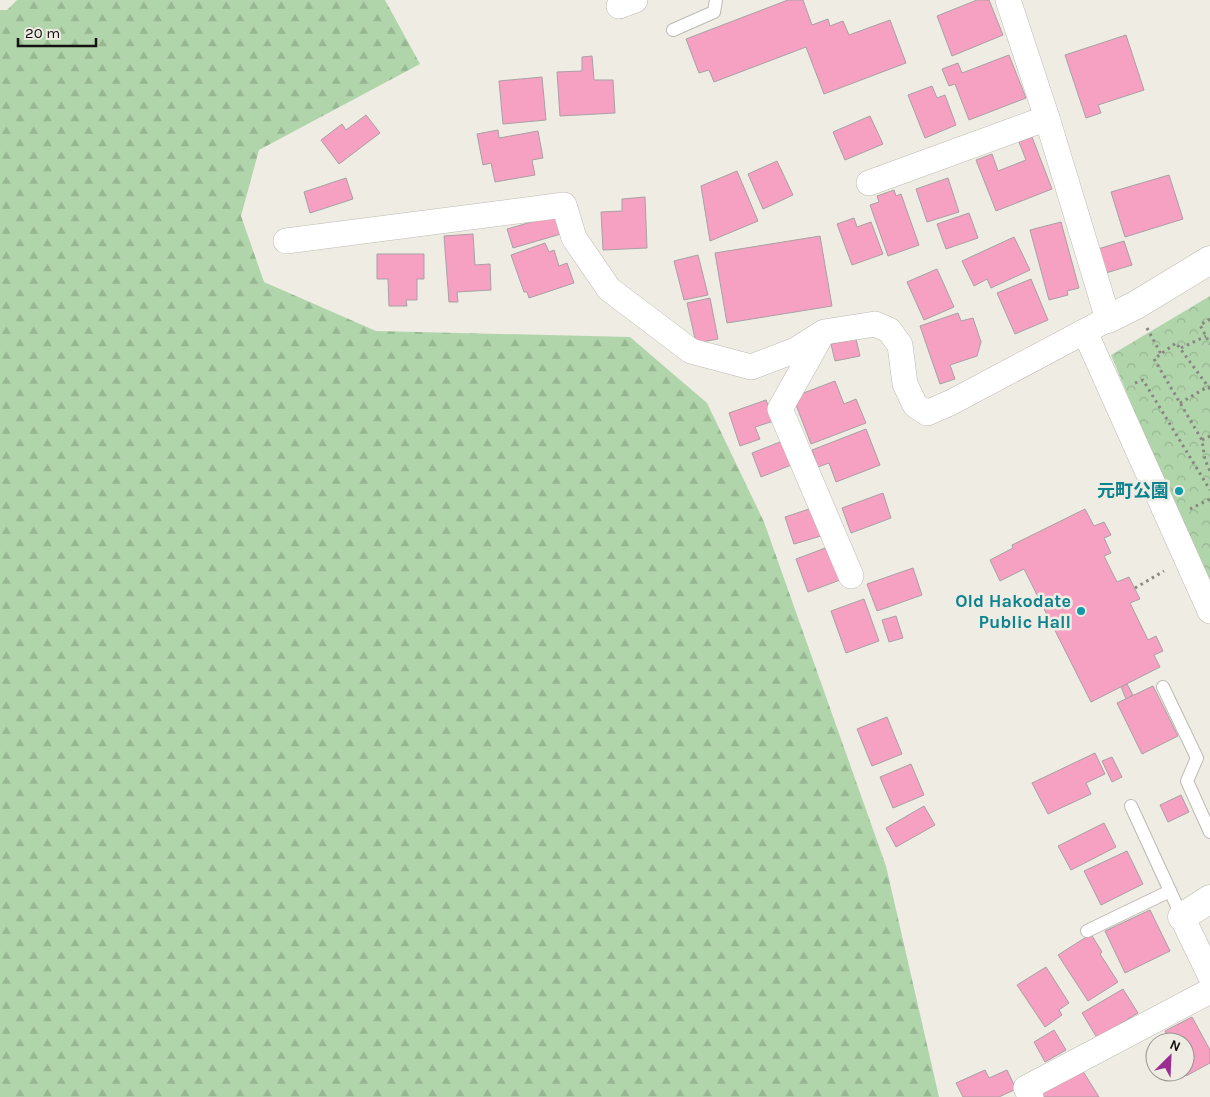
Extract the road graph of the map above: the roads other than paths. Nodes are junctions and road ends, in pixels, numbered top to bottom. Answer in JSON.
{"nodes":[{"id":1,"x":716,"y":0,"type":"edge"},
{"id":2,"x":1008,"y":0,"type":"edge"},
{"id":3,"x":673,"y":30,"type":"dead end"},
{"id":4,"x":1047,"y":118,"type":"junction"},
{"id":5,"x":869,"y":183,"type":"dead end"},
{"id":6,"x":286,"y":241,"type":"dead end"},
{"id":7,"x":1210,"y":260,"type":"edge"},
{"id":8,"x":1097,"y":326,"type":"junction"},
{"id":9,"x":824,"y":332,"type":"junction"},
{"id":10,"x":851,"y":576,"type":"dead end"},
{"id":11,"x":1210,"y":611,"type":"edge"},
{"id":12,"x":1163,"y":687,"type":"dead end"},
{"id":13,"x":1131,"y":806,"type":"dead end"},
{"id":14,"x":1210,"y":832,"type":"edge"},
{"id":15,"x":1170,"y":892,"type":"junction"},
{"id":16,"x":1210,"y":899,"type":"edge"},
{"id":17,"x":1182,"y":917,"type":"junction"},
{"id":18,"x":1087,"y":931,"type":"dead end"},
{"id":19,"x":1210,"y":975,"type":"edge"},
{"id":20,"x":1210,"y":991,"type":"edge"},
{"id":21,"x":1031,"y":1097,"type":"edge"}],
"edges":[{"from":1,"to":3,"type":"lane"},
{"from":2,"to":4,"type":"street"},
{"from":4,"to":5,"type":"street"},
{"from":4,"to":8,"type":"street"},
{"from":6,"to":9,"type":"street"},
{"from":7,"to":8,"type":"street"},
{"from":8,"to":9,"type":"street"},
{"from":8,"to":11,"type":"street"},
{"from":9,"to":10,"type":"street"},
{"from":12,"to":14,"type":"lane"},
{"from":13,"to":15,"type":"lane"},
{"from":15,"to":17,"type":"lane"},
{"from":15,"to":18,"type":"lane"},
{"from":16,"to":17,"type":"street"},
{"from":17,"to":19,"type":"street"},
{"from":20,"to":21,"type":"street"}]}
